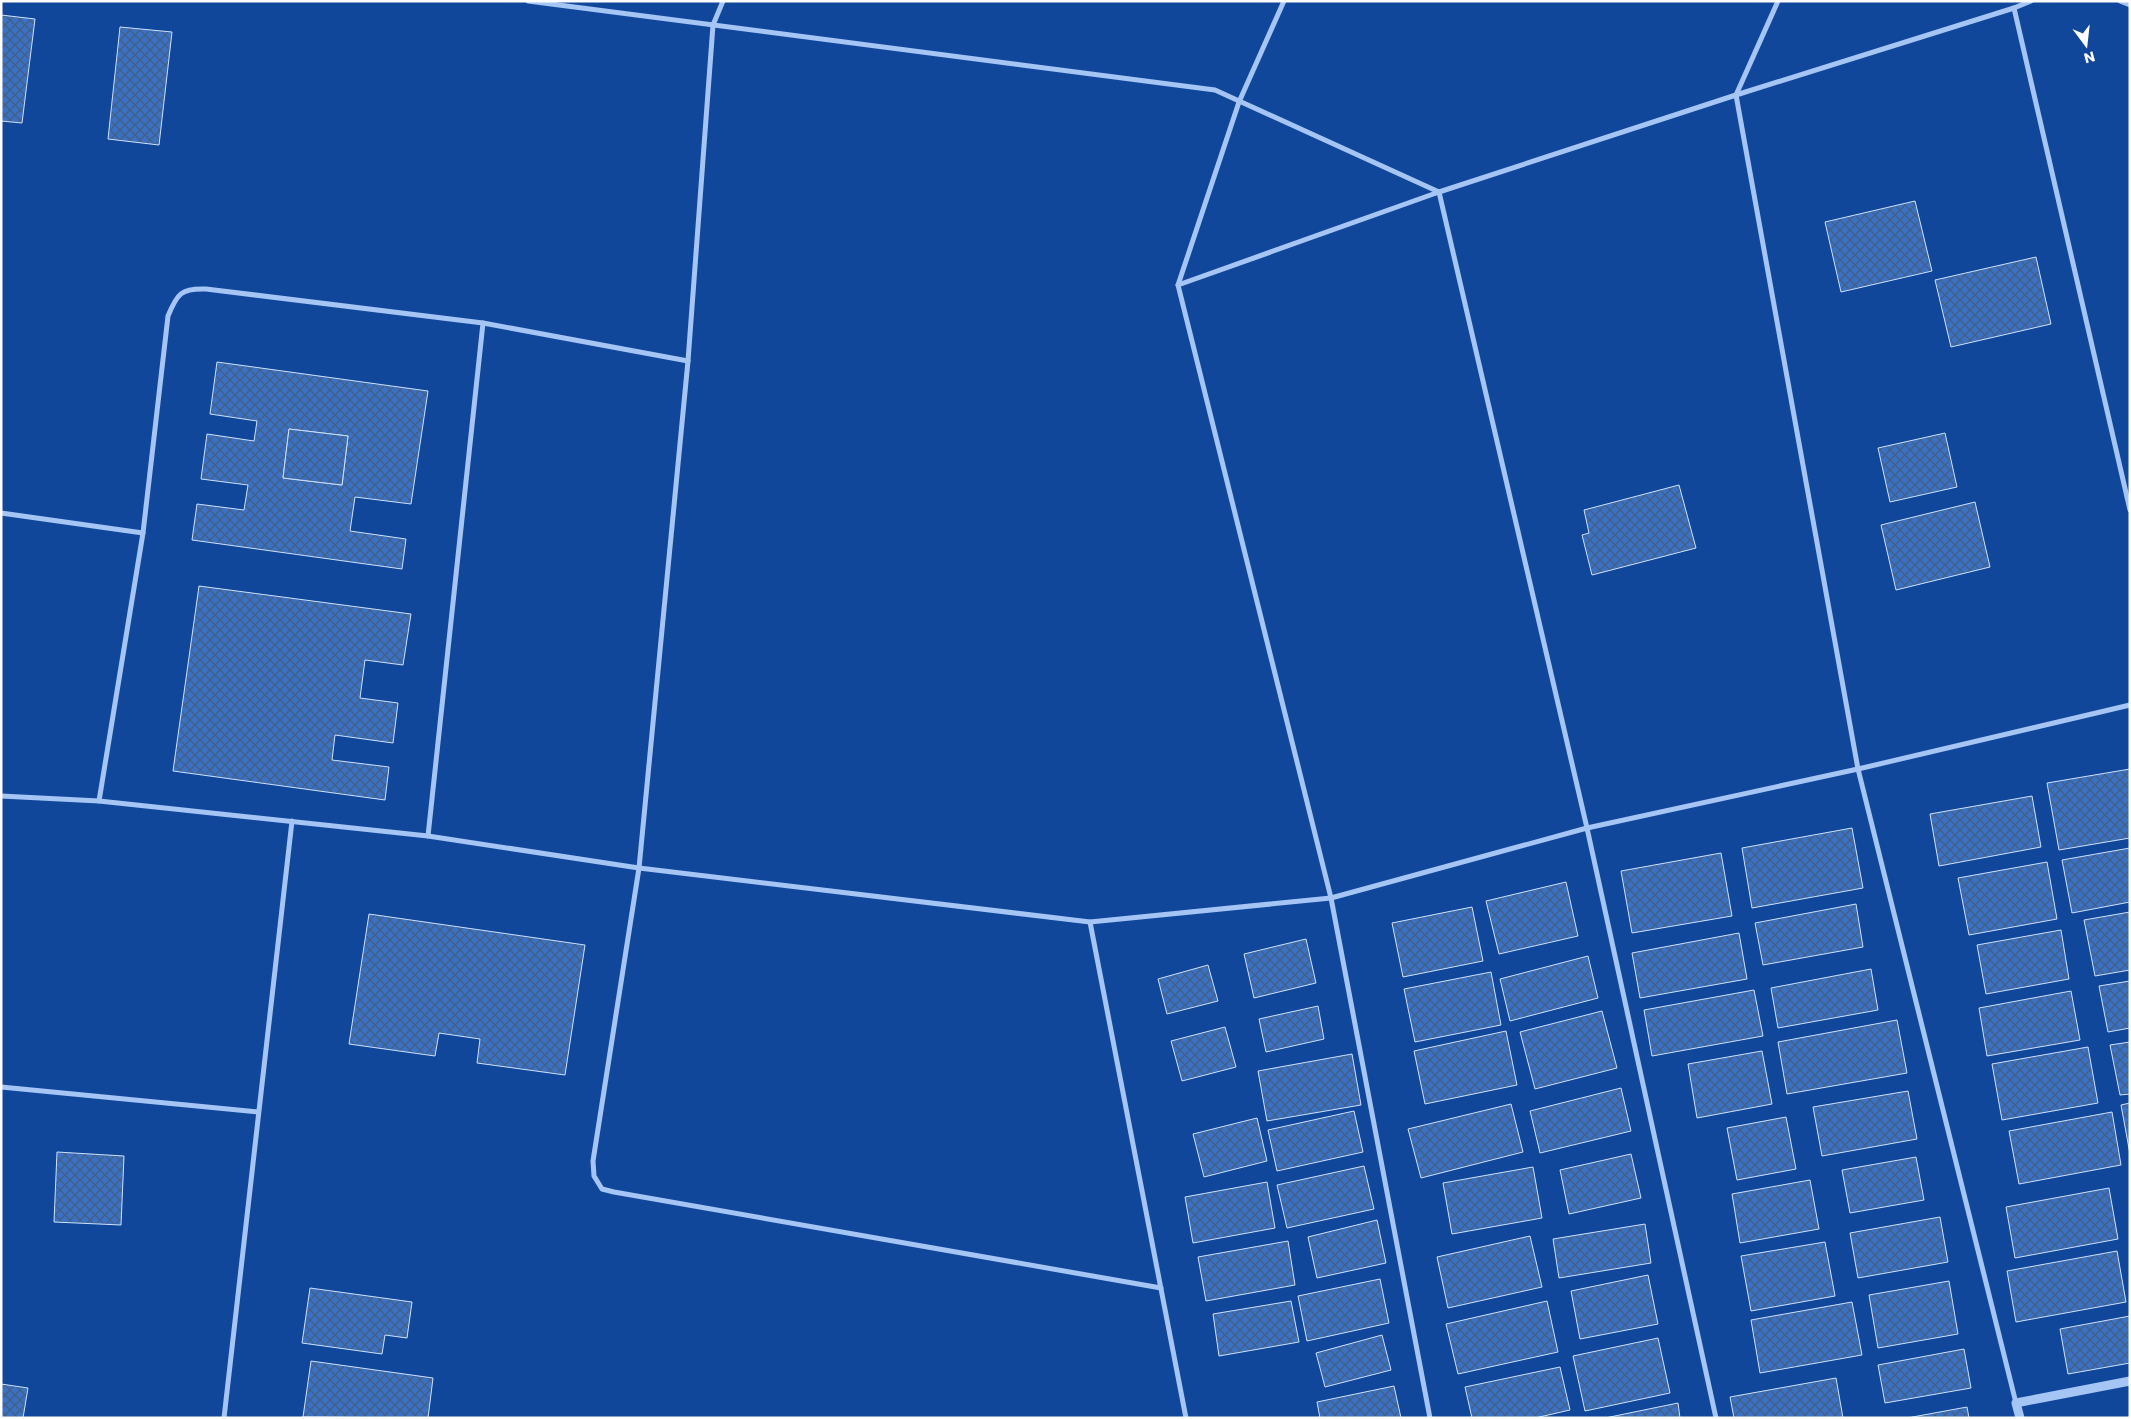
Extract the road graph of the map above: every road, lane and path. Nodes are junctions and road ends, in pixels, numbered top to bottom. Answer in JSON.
{"nodes":[{"id":1,"x":528,"y":1,"type":"edge"},
{"id":2,"x":722,"y":1,"type":"edge"},
{"id":3,"x":1284,"y":1,"type":"edge"},
{"id":4,"x":1778,"y":1,"type":"edge"},
{"id":5,"x":2031,"y":1,"type":"edge"},
{"id":6,"x":2120,"y":1,"type":"edge"},
{"id":7,"x":2130,"y":5,"type":"edge"},
{"id":8,"x":2014,"y":8,"type":"junction"},
{"id":9,"x":713,"y":26,"type":"junction"},
{"id":10,"x":1736,"y":95,"type":"junction"},
{"id":11,"x":1239,"y":102,"type":"junction"},
{"id":12,"x":1439,"y":192,"type":"junction"},
{"id":13,"x":1178,"y":285,"type":"junction"},
{"id":14,"x":483,"y":323,"type":"junction"},
{"id":15,"x":688,"y":361,"type":"junction"},
{"id":16,"x":2130,"y":510,"type":"edge"},
{"id":17,"x":1,"y":514,"type":"edge"},
{"id":18,"x":143,"y":533,"type":"junction"},
{"id":19,"x":2130,"y":705,"type":"edge"},
{"id":20,"x":1858,"y":769,"type":"junction"},
{"id":21,"x":1,"y":796,"type":"edge"},
{"id":22,"x":99,"y":801,"type":"junction"},
{"id":23,"x":292,"y":821,"type":"junction"},
{"id":24,"x":1587,"y":828,"type":"junction"},
{"id":25,"x":428,"y":836,"type":"junction"},
{"id":26,"x":639,"y":868,"type":"junction"},
{"id":27,"x":1331,"y":898,"type":"junction"},
{"id":28,"x":1090,"y":922,"type":"junction"},
{"id":29,"x":1,"y":1088,"type":"edge"},
{"id":30,"x":258,"y":1112,"type":"junction"},
{"id":31,"x":1160,"y":1288,"type":"junction"},
{"id":32,"x":2130,"y":1381,"type":"edge"},
{"id":33,"x":2016,"y":1403,"type":"junction"},
{"id":34,"x":224,"y":1418,"type":"edge"},
{"id":35,"x":1186,"y":1418,"type":"edge"},
{"id":36,"x":1430,"y":1418,"type":"edge"},
{"id":37,"x":1716,"y":1418,"type":"edge"},
{"id":38,"x":2020,"y":1418,"type":"edge"}],
"edges":[{"from":1,"to":9,"type":"street"},
{"from":2,"to":9,"type":"street"},
{"from":3,"to":11,"type":"street"},
{"from":4,"to":10,"type":"street"},
{"from":5,"to":8,"type":"street"},
{"from":6,"to":7,"type":"street"},
{"from":8,"to":10,"type":"street"},
{"from":8,"to":16,"type":"street"},
{"from":9,"to":11,"type":"street"},
{"from":9,"to":15,"type":"street"},
{"from":10,"to":12,"type":"street"},
{"from":10,"to":20,"type":"street"},
{"from":11,"to":12,"type":"street"},
{"from":11,"to":13,"type":"street"},
{"from":12,"to":13,"type":"street"},
{"from":12,"to":24,"type":"street"},
{"from":13,"to":27,"type":"street"},
{"from":14,"to":15,"type":"street"},
{"from":14,"to":18,"type":"street"},
{"from":14,"to":25,"type":"street"},
{"from":15,"to":26,"type":"street"},
{"from":17,"to":18,"type":"street"},
{"from":18,"to":22,"type":"street"},
{"from":19,"to":20,"type":"street"},
{"from":20,"to":24,"type":"street"},
{"from":20,"to":33,"type":"street"},
{"from":21,"to":22,"type":"street"},
{"from":22,"to":23,"type":"street"},
{"from":23,"to":25,"type":"street"},
{"from":23,"to":30,"type":"street"},
{"from":24,"to":27,"type":"street"},
{"from":24,"to":37,"type":"street"},
{"from":25,"to":26,"type":"street"},
{"from":26,"to":28,"type":"street"},
{"from":26,"to":31,"type":"street"},
{"from":27,"to":28,"type":"street"},
{"from":27,"to":36,"type":"street"},
{"from":28,"to":31,"type":"street"},
{"from":29,"to":30,"type":"street"},
{"from":30,"to":34,"type":"street"},
{"from":31,"to":35,"type":"street"},
{"from":32,"to":33,"type":"street"},
{"from":33,"to":38,"type":"street"}]}
